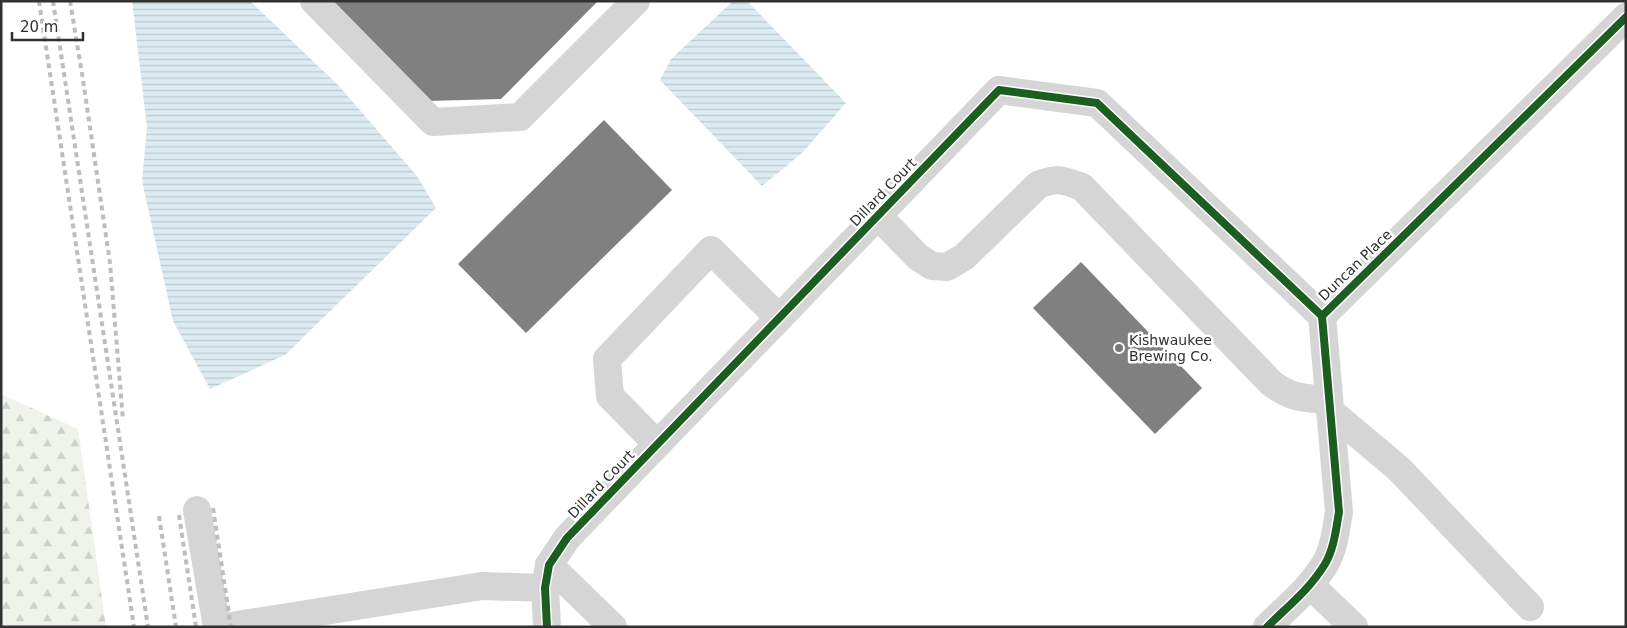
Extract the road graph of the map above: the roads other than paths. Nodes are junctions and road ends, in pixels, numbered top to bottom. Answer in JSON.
{"nodes":[{"id":1,"x":314,"y":1,"type":"edge"},
{"id":2,"x":636,"y":1,"type":"edge"},
{"id":3,"x":1626,"y":17,"type":"edge"},
{"id":4,"x":877,"y":215,"type":"junction"},
{"id":5,"x":1322,"y":316,"type":"junction"},
{"id":6,"x":778,"y":318,"type":"junction"},
{"id":7,"x":1330,"y":406,"type":"junction"},
{"id":8,"x":656,"y":444,"type":"junction"},
{"id":9,"x":197,"y":510,"type":"dead end"},
{"id":10,"x":547,"y":576,"type":"junction"},
{"id":11,"x":1310,"y":585,"type":"junction"},
{"id":12,"x":1530,"y":607,"type":"dead end"},
{"id":13,"x":217,"y":626,"type":"edge"},
{"id":14,"x":547,"y":627,"type":"edge"},
{"id":15,"x":613,"y":627,"type":"edge"},
{"id":16,"x":1267,"y":627,"type":"edge"},
{"id":17,"x":1354,"y":627,"type":"edge"}],
"edges":[{"from":1,"to":2,"type":"street"},
{"from":3,"to":5,"type":"street","name":"Duncan Place"},
{"from":4,"to":5,"type":"street","name":"Dillard Court"},
{"from":4,"to":6,"type":"street","name":"Dillard Court"},
{"from":4,"to":7,"type":"street"},
{"from":5,"to":7,"type":"street","name":"Duncan Place"},
{"from":6,"to":8,"type":"street","name":"Dillard Court"},
{"from":6,"to":8,"type":"street"},
{"from":7,"to":11,"type":"street","name":"Duncan Place"},
{"from":7,"to":12,"type":"street"},
{"from":8,"to":10,"type":"street","name":"Dillard Court"},
{"from":9,"to":13,"type":"street"},
{"from":10,"to":13,"type":"street"},
{"from":10,"to":14,"type":"street"},
{"from":10,"to":15,"type":"street"},
{"from":11,"to":16,"type":"street","name":"Duncan Place"},
{"from":11,"to":17,"type":"street"}]}
